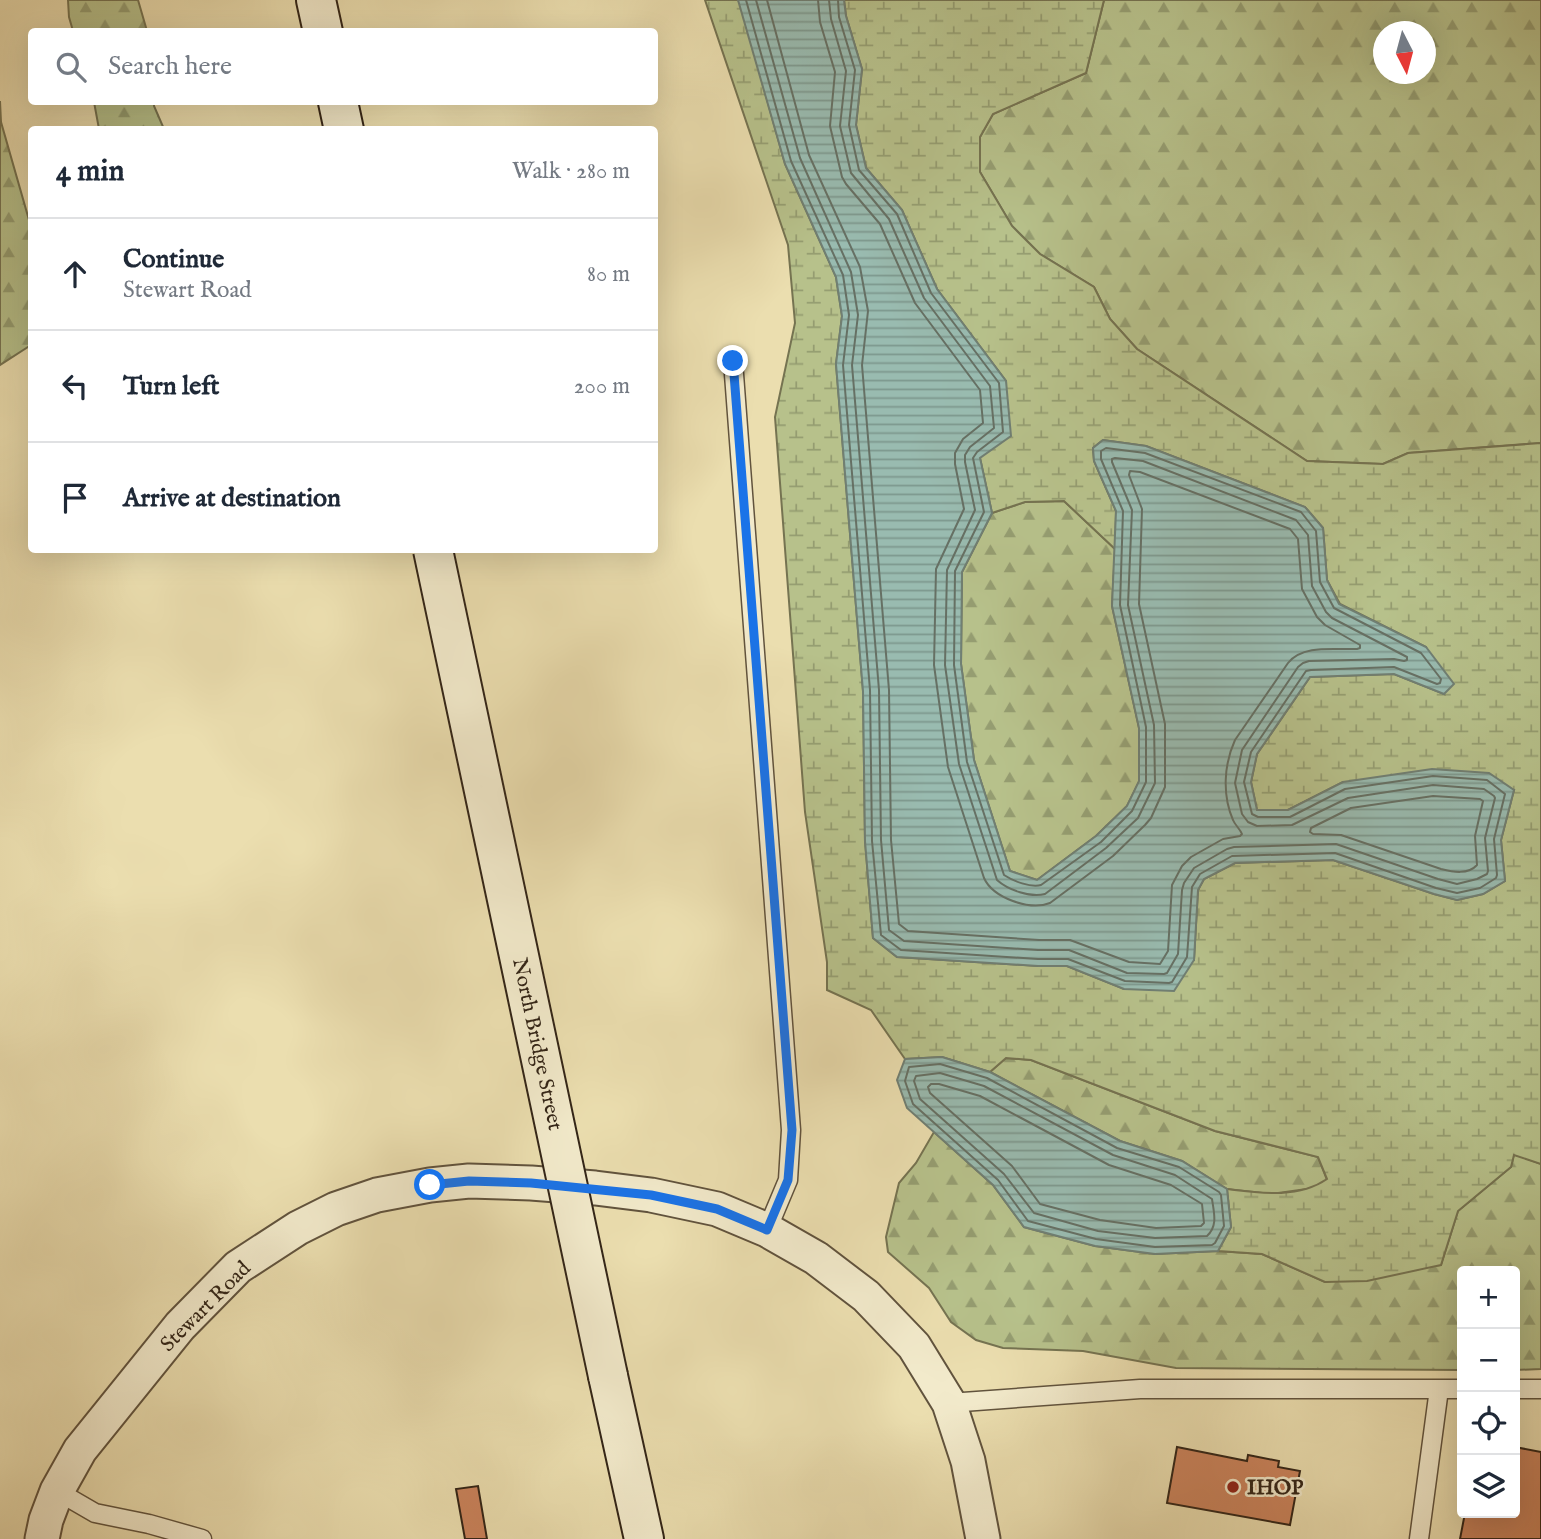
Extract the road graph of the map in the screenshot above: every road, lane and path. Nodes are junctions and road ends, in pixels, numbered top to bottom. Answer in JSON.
{"nodes":[{"id":1,"x":316,"y":0,"type":"edge"},
{"id":2,"x":322,"y":28,"type":"edge"},
{"id":3,"x":339,"y":105,"type":"edge"},
{"id":4,"x":343,"y":126,"type":"edge"},
{"id":5,"x":733,"y":361,"type":"dead end"},
{"id":6,"x":434,"y":553,"type":"edge"},
{"id":7,"x":767,"y":1230,"type":"junction"},
{"id":8,"x":1520,"y":1388,"type":"edge"},
{"id":9,"x":1541,"y":1388,"type":"edge"},
{"id":10,"x":1439,"y":1389,"type":"junction"},
{"id":11,"x":1457,"y":1389,"type":"edge"},
{"id":12,"x":949,"y":1403,"type":"junction"},
{"id":13,"x":57,"y":1491,"type":"junction"},
{"id":14,"x":42,"y":1539,"type":"edge"},
{"id":15,"x":202,"y":1539,"type":"edge"},
{"id":16,"x":644,"y":1539,"type":"edge"},
{"id":17,"x":983,"y":1539,"type":"edge"},
{"id":18,"x":1419,"y":1539,"type":"edge"}],
"edges":[{"from":1,"to":2,"type":"main road"},
{"from":3,"to":4,"type":"main road"},
{"from":5,"to":7,"type":"lane"},
{"from":6,"to":16,"type":"main road","name":"North Bridge Street","bridge":true},
{"from":7,"to":12,"type":"street","name":"Stewart Road"},
{"from":7,"to":13,"type":"street","name":"Stewart Road"},
{"from":8,"to":9,"type":"lane"},
{"from":10,"to":11,"type":"lane"},
{"from":10,"to":12,"type":"lane"},
{"from":10,"to":18,"type":"lane"},
{"from":12,"to":17,"type":"street","name":"Stewart Road"},
{"from":13,"to":14,"type":"street","name":"Stewart Road"},
{"from":13,"to":15,"type":"lane"}]}
